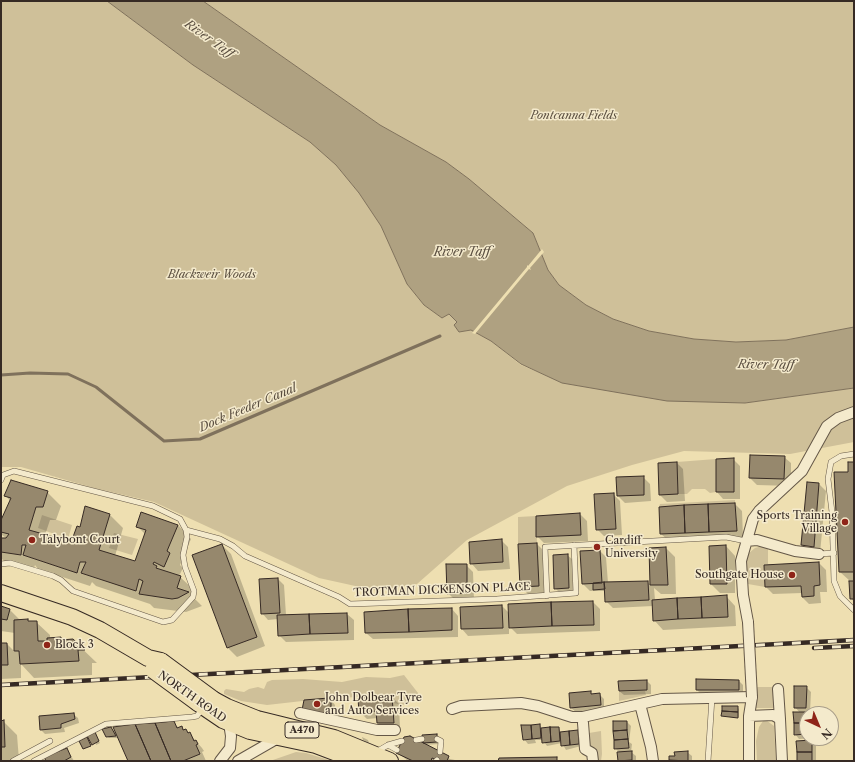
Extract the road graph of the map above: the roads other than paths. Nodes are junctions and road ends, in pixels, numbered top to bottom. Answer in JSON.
{"nodes":[{"id":1,"x":854,"y":412,"type":"edge"},
{"id":2,"x":854,"y":454,"type":"edge"},
{"id":3,"x":1,"y":480,"type":"edge"},
{"id":4,"x":186,"y":530,"type":"junction"},
{"id":5,"x":746,"y":541,"type":"junction"},
{"id":6,"x":574,"y":545,"type":"junction"},
{"id":7,"x":819,"y":554,"type":"joint"},
{"id":8,"x":834,"y":554,"type":"junction"},
{"id":9,"x":1,"y":564,"type":"edge"},
{"id":10,"x":2,"y":591,"type":"edge"},
{"id":11,"x":547,"y":596,"type":"junction"},
{"id":12,"x":854,"y":610,"type":"edge"},
{"id":13,"x":778,"y":689,"type":"dead end"},
{"id":14,"x":712,"y":697,"type":"junction"},
{"id":15,"x":752,"y":697,"type":"junction"},
{"id":16,"x":206,"y":703,"type":"junction"},
{"id":17,"x":640,"y":704,"type":"junction"},
{"id":18,"x":452,"y":709,"type":"dead end"},
{"id":19,"x":300,"y":713,"type":"dead end"},
{"id":20,"x":749,"y":716,"type":"junction"},
{"id":21,"x":780,"y":719,"type":"junction"},
{"id":22,"x":336,"y":721,"type":"junction"},
{"id":23,"x":229,"y":723,"type":"junction"},
{"id":24,"x":584,"y":723,"type":"dead end"},
{"id":25,"x":395,"y":730,"type":"dead end"},
{"id":26,"x":331,"y":737,"type":"junction"},
{"id":27,"x":278,"y":738,"type":"junction"},
{"id":28,"x":422,"y":739,"type":"dead end"},
{"id":29,"x":437,"y":739,"type":"dead end"},
{"id":30,"x":416,"y":740,"type":"dead end"},
{"id":31,"x":50,"y":741,"type":"dead end"},
{"id":32,"x":397,"y":748,"type":"edge"},
{"id":33,"x":440,"y":752,"type":"dead end"},
{"id":34,"x":374,"y":754,"type":"junction"},
{"id":35,"x":13,"y":761,"type":"edge"},
{"id":36,"x":34,"y":761,"type":"edge"},
{"id":37,"x":220,"y":761,"type":"edge"},
{"id":38,"x":238,"y":761,"type":"edge"},
{"id":39,"x":358,"y":761,"type":"edge"},
{"id":40,"x":593,"y":761,"type":"edge"},
{"id":41,"x":653,"y":761,"type":"edge"},
{"id":42,"x":708,"y":761,"type":"edge"},
{"id":43,"x":749,"y":761,"type":"edge"},
{"id":44,"x":782,"y":761,"type":"edge"}],
"edges":[{"from":1,"to":5,"type":"street"},
{"from":2,"to":8,"type":"lane"},
{"from":3,"to":4,"type":"lane"},
{"from":4,"to":9,"type":"lane"},
{"from":4,"to":11,"type":"lane","name":"TROTMAN DICKENSON PLACE"},
{"from":5,"to":6,"type":"lane","name":"TROTMAN DICKENSON PLACE"},
{"from":5,"to":7,"type":"street"},
{"from":5,"to":15,"type":"street","bridge":true},
{"from":6,"to":11,"type":"lane","name":"TROTMAN DICKENSON PLACE"},
{"from":6,"to":11,"type":"lane","name":"TROTMAN DICKENSON PLACE"},
{"from":7,"to":8,"type":"lane"},
{"from":8,"to":12,"type":"lane"},
{"from":10,"to":16,"type":"main road","name":"NORTH ROAD","number":"A470","bridge":true},
{"from":13,"to":21,"type":"street"},
{"from":14,"to":15,"type":"street"},
{"from":14,"to":17,"type":"street"},
{"from":14,"to":42,"type":"lane"},
{"from":15,"to":20,"type":"street"},
{"from":16,"to":23,"type":"main road","name":"NORTH ROAD","number":"A470"},
{"from":16,"to":26,"type":"main road","name":"NORTH ROAD","number":"A470"},
{"from":16,"to":36,"type":"lane"},
{"from":17,"to":18,"type":"street"},
{"from":17,"to":41,"type":"street"},
{"from":19,"to":22,"type":"street"},
{"from":20,"to":21,"type":"street"},
{"from":20,"to":43,"type":"street"},
{"from":21,"to":44,"type":"street"},
{"from":22,"to":25,"type":"street"},
{"from":22,"to":26,"type":"street"},
{"from":23,"to":27,"type":"main road","name":"NORTH ROAD","number":"A470"},
{"from":23,"to":37,"type":"street"},
{"from":24,"to":40,"type":"street"},
{"from":26,"to":34,"type":"main road","name":"NORTH ROAD","number":"A470"},
{"from":27,"to":38,"type":"street"},
{"from":27,"to":39,"type":"main road","name":"NORTH ROAD","number":"A470"},
{"from":28,"to":30,"type":"lane"},
{"from":29,"to":33,"type":"lane"},
{"from":31,"to":35,"type":"lane"},
{"from":32,"to":34,"type":"main road","name":"NORTH ROAD","number":"A470"},
{"from":32,"to":34,"type":"lane"}]}
